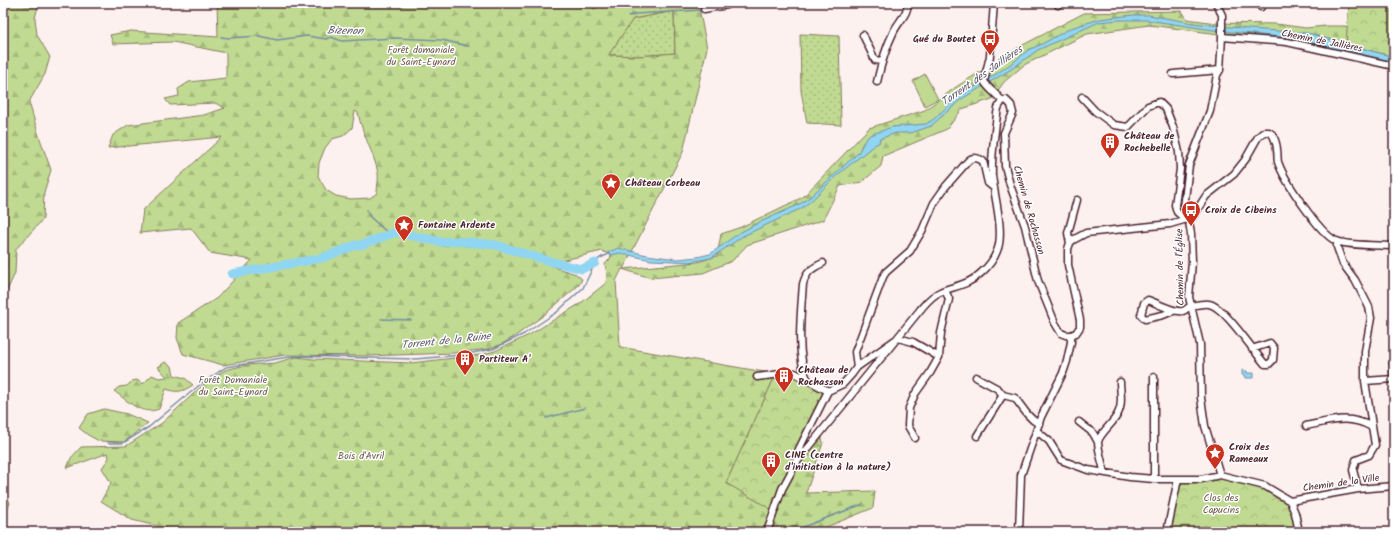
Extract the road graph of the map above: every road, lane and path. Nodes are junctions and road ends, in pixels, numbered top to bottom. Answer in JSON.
{"nodes":[{"id":1,"x":731,"y":3,"type":"edge"},
{"id":2,"x":908,"y":3,"type":"edge"},
{"id":3,"x":994,"y":3,"type":"edge"},
{"id":4,"x":1216,"y":3,"type":"edge"},
{"id":5,"x":704,"y":9,"type":"dead end"},
{"id":6,"x":863,"y":35,"type":"dead end"},
{"id":7,"x":1222,"y":36,"type":"junction"},
{"id":8,"x":882,"y":61,"type":"junction"},
{"id":9,"x":1394,"y":66,"type":"edge"},
{"id":10,"x":1220,"y":70,"type":"junction"},
{"id":11,"x":1173,"y":74,"type":"dead end"},
{"id":12,"x":876,"y":82,"type":"dead end"},
{"id":13,"x":1082,"y":97,"type":"dead end"},
{"id":14,"x":1002,"y":101,"type":"junction"},
{"id":15,"x":994,"y":188,"type":"junction"},
{"id":16,"x":1077,"y":200,"type":"dead end"},
{"id":17,"x":1186,"y":219,"type":"junction"},
{"id":18,"x":1337,"y":241,"type":"junction"},
{"id":19,"x":1070,"y":243,"type":"junction"},
{"id":20,"x":1394,"y":246,"type":"edge"},
{"id":21,"x":823,"y":263,"type":"dead end"},
{"id":22,"x":945,"y":290,"type":"junction"},
{"id":23,"x":1191,"y":306,"type":"junction"},
{"id":24,"x":1173,"y":311,"type":"junction"},
{"id":25,"x":1071,"y":335,"type":"junction"},
{"id":26,"x":898,"y":338,"type":"junction"},
{"id":27,"x":1252,"y":349,"type":"dead end"},
{"id":28,"x":939,"y":357,"type":"junction"},
{"id":29,"x":1393,"y":363,"type":"dead end"},
{"id":30,"x":857,"y":367,"type":"junction"},
{"id":31,"x":1394,"y":372,"type":"edge"},
{"id":32,"x":757,"y":377,"type":"dead end"},
{"id":33,"x":1154,"y":377,"type":"dead end"},
{"id":34,"x":976,"y":378,"type":"dead end"},
{"id":35,"x":807,"y":379,"type":"junction"},
{"id":36,"x":1394,"y":379,"type":"edge"},
{"id":37,"x":1366,"y":381,"type":"junction"},
{"id":38,"x":1120,"y":382,"type":"dead end"},
{"id":39,"x":828,"y":391,"type":"junction"},
{"id":40,"x":1003,"y":395,"type":"junction"},
{"id":41,"x":1079,"y":422,"type":"dead end"},
{"id":42,"x":1039,"y":424,"type":"junction"},
{"id":43,"x":1306,"y":426,"type":"dead end"},
{"id":44,"x":1372,"y":427,"type":"junction"},
{"id":45,"x":1037,"y":431,"type":"junction"},
{"id":46,"x":976,"y":436,"type":"dead end"},
{"id":47,"x":915,"y":438,"type":"dead end"},
{"id":48,"x":1098,"y":442,"type":"junction"},
{"id":49,"x":796,"y":463,"type":"junction"},
{"id":50,"x":1105,"y":473,"type":"junction"},
{"id":51,"x":1220,"y":475,"type":"junction"},
{"id":52,"x":1154,"y":479,"type":"junction"},
{"id":53,"x":1178,"y":479,"type":"junction"},
{"id":54,"x":1394,"y":486,"type":"edge"},
{"id":55,"x":1358,"y":489,"type":"junction"},
{"id":56,"x":1290,"y":501,"type":"junction"},
{"id":57,"x":767,"y":532,"type":"edge"},
{"id":58,"x":1019,"y":532,"type":"edge"},
{"id":59,"x":1167,"y":532,"type":"edge"},
{"id":60,"x":1299,"y":532,"type":"edge"}],
"edges":[{"from":1,"to":5,"type":"street"},
{"from":2,"to":8,"type":"street"},
{"from":3,"to":14,"type":"street"},
{"from":4,"to":7,"type":"street","name":"Chemin de l'Église"},
{"from":6,"to":8,"type":"street"},
{"from":7,"to":9,"type":"street","name":"Chemin de Jallières"},
{"from":7,"to":10,"type":"street","name":"Chemin de l'Église"},
{"from":8,"to":12,"type":"street"},
{"from":10,"to":11,"type":"street"},
{"from":10,"to":17,"type":"street","name":"Chemin de l'Église"},
{"from":13,"to":17,"type":"street"},
{"from":14,"to":15,"type":"street"},
{"from":14,"to":25,"type":"street","name":"Chemin de Rochasson"},
{"from":15,"to":22,"type":"street"},
{"from":15,"to":30,"type":"street"},
{"from":16,"to":19,"type":"street"},
{"from":17,"to":18,"type":"street"},
{"from":17,"to":19,"type":"street"},
{"from":17,"to":23,"type":"street","name":"Chemin de l'Église"},
{"from":18,"to":20,"type":"street"},
{"from":18,"to":37,"type":"street"},
{"from":19,"to":25,"type":"street"},
{"from":21,"to":35,"type":"street"},
{"from":22,"to":26,"type":"street"},
{"from":22,"to":28,"type":"street"},
{"from":23,"to":24,"type":"street"},
{"from":23,"to":27,"type":"street"},
{"from":23,"to":51,"type":"street","name":"Chemin de l'Église"},
{"from":24,"to":24,"type":"street"},
{"from":25,"to":42,"type":"street"},
{"from":26,"to":28,"type":"street"},
{"from":26,"to":30,"type":"street"},
{"from":26,"to":49,"type":"street"},
{"from":28,"to":47,"type":"street"},
{"from":29,"to":31,"type":"street"},
{"from":30,"to":39,"type":"street"},
{"from":32,"to":35,"type":"street"},
{"from":33,"to":52,"type":"street"},
{"from":34,"to":40,"type":"street"},
{"from":35,"to":39,"type":"street"},
{"from":36,"to":37,"type":"street"},
{"from":37,"to":44,"type":"street"},
{"from":38,"to":48,"type":"street"},
{"from":39,"to":49,"type":"street"},
{"from":40,"to":42,"type":"street"},
{"from":40,"to":46,"type":"street"},
{"from":41,"to":48,"type":"street"},
{"from":42,"to":45,"type":"street"},
{"from":43,"to":44,"type":"street"},
{"from":44,"to":55,"type":"street"},
{"from":45,"to":50,"type":"street"},
{"from":45,"to":58,"type":"street"},
{"from":48,"to":50,"type":"street"},
{"from":49,"to":57,"type":"street"},
{"from":50,"to":52,"type":"street"},
{"from":51,"to":53,"type":"street"},
{"from":51,"to":56,"type":"street"},
{"from":52,"to":53,"type":"street"},
{"from":53,"to":59,"type":"street"},
{"from":54,"to":55,"type":"street","name":"Chemin de la Ville"},
{"from":55,"to":56,"type":"street","name":"Chemin de la Ville"},
{"from":56,"to":60,"type":"street"}]}
